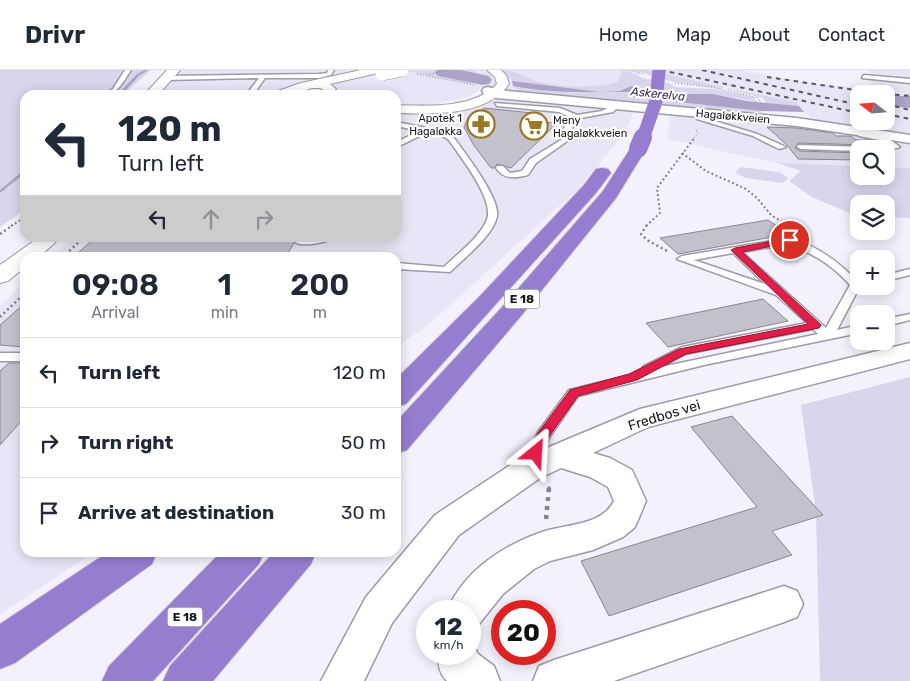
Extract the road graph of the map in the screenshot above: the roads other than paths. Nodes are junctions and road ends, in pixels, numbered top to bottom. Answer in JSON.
{"nodes":[{"id":1,"x":128,"y":70,"type":"edge"},
{"id":2,"x":274,"y":70,"type":"edge"},
{"id":3,"x":331,"y":70,"type":"edge"},
{"id":4,"x":402,"y":70,"type":"edge"},
{"id":5,"x":480,"y":70,"type":"edge"},
{"id":6,"x":493,"y":70,"type":"edge"},
{"id":7,"x":860,"y":70,"type":"edge"},
{"id":8,"x":865,"y":70,"type":"edge"},
{"id":9,"x":380,"y":72,"type":"edge"},
{"id":10,"x":651,"y":72,"type":"edge"},
{"id":11,"x":301,"y":73,"type":"edge"},
{"id":12,"x":170,"y":74,"type":"edge"},
{"id":13,"x":263,"y":77,"type":"junction"},
{"id":14,"x":270,"y":77,"type":"junction"},
{"id":15,"x":910,"y":81,"type":"edge"},
{"id":16,"x":313,"y":84,"type":"junction"},
{"id":17,"x":115,"y":90,"type":"edge"},
{"id":18,"x":156,"y":90,"type":"edge"},
{"id":19,"x":255,"y":90,"type":"edge"},
{"id":20,"x":292,"y":90,"type":"edge"},
{"id":21,"x":326,"y":90,"type":"edge"},
{"id":22,"x":334,"y":90,"type":"edge"},
{"id":23,"x":492,"y":93,"type":"junction"},
{"id":24,"x":617,"y":105,"type":"junction"},
{"id":25,"x":401,"y":109,"type":"edge"},
{"id":26,"x":697,"y":113,"type":"junction"},
{"id":27,"x":577,"y":118,"type":"junction"},
{"id":28,"x":634,"y":120,"type":"dead end"},
{"id":29,"x":815,"y":124,"type":"junction"},
{"id":30,"x":401,"y":125,"type":"edge"},
{"id":31,"x":429,"y":129,"type":"junction"},
{"id":32,"x":910,"y":139,"type":"edge"},
{"id":33,"x":886,"y":140,"type":"edge"},
{"id":34,"x":401,"y":143,"type":"edge"},
{"id":35,"x":630,"y":147,"type":"junction"},
{"id":36,"x":782,"y":147,"type":"dead end"},
{"id":37,"x":802,"y":147,"type":"dead end"},
{"id":38,"x":850,"y":148,"type":"edge"},
{"id":39,"x":500,"y":168,"type":"dead end"},
{"id":40,"x":23,"y":242,"type":"edge"},
{"id":41,"x":45,"y":242,"type":"edge"},
{"id":42,"x":735,"y":250,"type":"junction"},
{"id":43,"x":32,"y":252,"type":"edge"},
{"id":44,"x":0,"y":258,"type":"edge"},
{"id":45,"x":20,"y":261,"type":"edge"},
{"id":46,"x":401,"y":266,"type":"edge"},
{"id":47,"x":910,"y":272,"type":"edge"},
{"id":48,"x":0,"y":276,"type":"edge"},
{"id":49,"x":895,"y":276,"type":"edge"},
{"id":50,"x":850,"y":278,"type":"edge"},
{"id":51,"x":782,"y":293,"type":"junction"},
{"id":52,"x":851,"y":295,"type":"edge"},
{"id":53,"x":486,"y":304,"type":"junction"},
{"id":54,"x":910,"y":317,"type":"edge"},
{"id":55,"x":895,"y":321,"type":"edge"},
{"id":56,"x":816,"y":325,"type":"junction"},
{"id":57,"x":850,"y":331,"type":"edge"},
{"id":58,"x":828,"y":336,"type":"junction"},
{"id":59,"x":910,"y":351,"type":"edge"},
{"id":60,"x":0,"y":357,"type":"edge"},
{"id":61,"x":20,"y":357,"type":"edge"},
{"id":62,"x":401,"y":367,"type":"edge"},
{"id":63,"x":633,"y":377,"type":"junction"},
{"id":64,"x":401,"y":392,"type":"edge"},
{"id":65,"x":401,"y":436,"type":"edge"},
{"id":66,"x":547,"y":462,"type":"junction"},
{"id":67,"x":132,"y":557,"type":"edge"},
{"id":68,"x":241,"y":557,"type":"edge"},
{"id":69,"x":294,"y":557,"type":"edge"},
{"id":70,"x":473,"y":600,"type":"edge"},
{"id":71,"x":784,"y":604,"type":"dead end"},
{"id":72,"x":0,"y":648,"type":"edge"},
{"id":73,"x":459,"y":665,"type":"edge"},
{"id":74,"x":124,"y":681,"type":"edge"},
{"id":75,"x":185,"y":681,"type":"edge"},
{"id":76,"x":342,"y":681,"type":"edge"},
{"id":77,"x":479,"y":681,"type":"edge"},
{"id":78,"x":554,"y":681,"type":"edge"}],
"edges":[{"from":1,"to":17,"type":"lane"},
{"from":2,"to":14,"type":"lane"},
{"from":3,"to":11,"type":"lane"},
{"from":4,"to":9,"type":"main road","bridge":true},
{"from":5,"to":23,"type":"main road"},
{"from":6,"to":23,"type":"main road"},
{"from":7,"to":8,"type":"lane"},
{"from":8,"to":15,"type":"lane"},
{"from":9,"to":16,"type":"main road"},
{"from":9,"to":22,"type":"main road"},
{"from":10,"to":28,"type":"highway"},
{"from":10,"to":35,"type":"highway","number":"E 18","bridge":true},
{"from":11,"to":14,"type":"lane"},
{"from":12,"to":13,"type":"lane"},
{"from":12,"to":18,"type":"main road"},
{"from":13,"to":14,"type":"lane"},
{"from":13,"to":19,"type":"lane"},
{"from":16,"to":20,"type":"main road"},
{"from":16,"to":21,"type":"main road"},
{"from":23,"to":24,"type":"street","name":"Hagaløkkveien"},
{"from":23,"to":25,"type":"main road","name":"Hagaløkkveien"},
{"from":23,"to":27,"type":"lane"},
{"from":24,"to":26,"type":"street","name":"Hagaløkkveien"},
{"from":24,"to":27,"type":"lane"},
{"from":26,"to":29,"type":"street","name":"Hagaløkkveien"},
{"from":26,"to":36,"type":"lane"},
{"from":27,"to":39,"type":"lane"},
{"from":29,"to":32,"type":"street","name":"Hagaløkkveien"},
{"from":29,"to":33,"type":"lane"},
{"from":30,"to":31,"type":"lane"},
{"from":31,"to":34,"type":"lane"},
{"from":31,"to":46,"type":"lane"},
{"from":35,"to":53,"type":"highway","number":"E 18"},
{"from":35,"to":65,"type":"highway","number":"E 18"},
{"from":37,"to":38,"type":"lane"},
{"from":40,"to":44,"type":"main road"},
{"from":41,"to":43,"type":"main road"},
{"from":42,"to":50,"type":"lane"},
{"from":42,"to":51,"type":"lane"},
{"from":42,"to":51,"type":"lane"},
{"from":45,"to":48,"type":"main road"},
{"from":47,"to":49,"type":"lane"},
{"from":51,"to":56,"type":"lane"},
{"from":52,"to":58,"type":"lane"},
{"from":53,"to":62,"type":"highway","number":"E 18"},
{"from":53,"to":64,"type":"highway","number":"E 18"},
{"from":54,"to":55,"type":"lane"},
{"from":56,"to":58,"type":"lane"},
{"from":56,"to":63,"type":"lane"},
{"from":57,"to":58,"type":"lane"},
{"from":58,"to":63,"type":"lane"},
{"from":59,"to":66,"type":"street","name":"Fredbos vei"},
{"from":60,"to":61,"type":"lane"},
{"from":63,"to":66,"type":"lane"},
{"from":66,"to":70,"type":"street"},
{"from":66,"to":76,"type":"street","name":"Fredbos vei"},
{"from":67,"to":72,"type":"highway"},
{"from":68,"to":74,"type":"highway","number":"E 18"},
{"from":69,"to":75,"type":"highway"},
{"from":71,"to":78,"type":"street"},
{"from":73,"to":77,"type":"street"}]}
